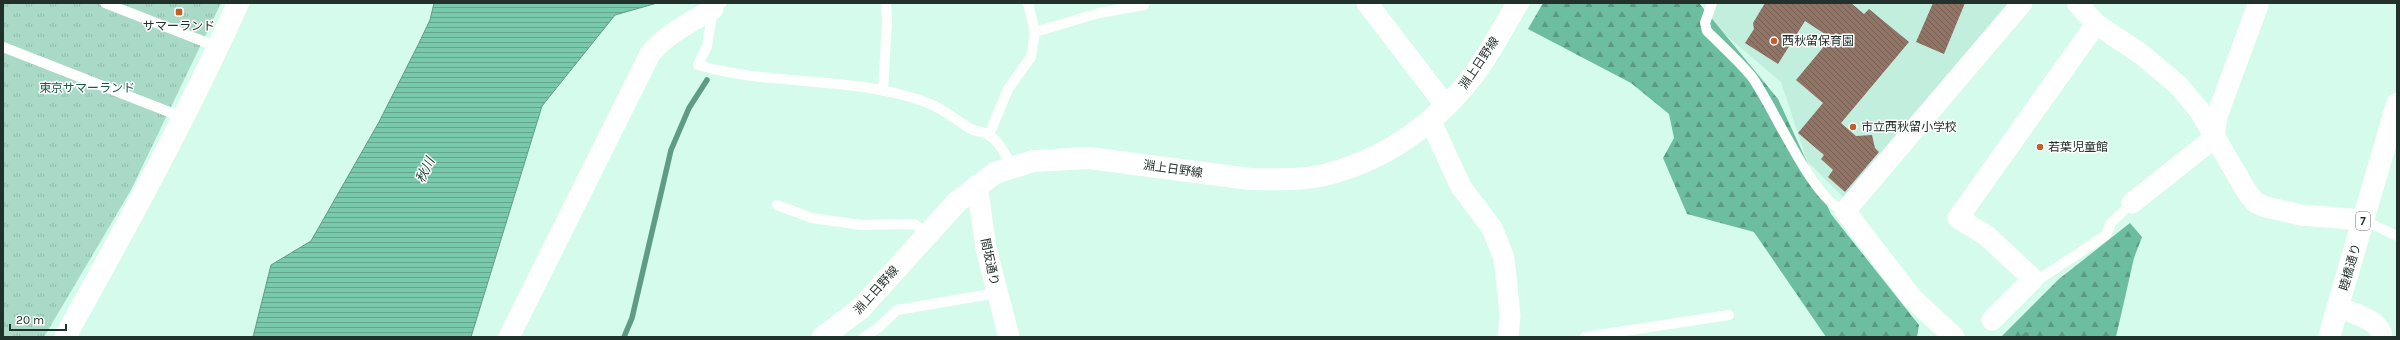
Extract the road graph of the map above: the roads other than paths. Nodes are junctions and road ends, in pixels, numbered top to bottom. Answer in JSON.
{"nodes":[{"id":1,"x":105,"y":3,"type":"edge"},
{"id":2,"x":238,"y":3,"type":"edge"},
{"id":3,"x":886,"y":3,"type":"edge"},
{"id":4,"x":1028,"y":3,"type":"edge"},
{"id":5,"x":1145,"y":3,"type":"edge"},
{"id":6,"x":1367,"y":3,"type":"edge"},
{"id":7,"x":1518,"y":3,"type":"edge"},
{"id":8,"x":1712,"y":3,"type":"edge"},
{"id":9,"x":2022,"y":3,"type":"edge"},
{"id":10,"x":2077,"y":3,"type":"edge"},
{"id":11,"x":2258,"y":4,"type":"dead end"},
{"id":12,"x":717,"y":6,"type":"edge"},
{"id":13,"x":2096,"y":24,"type":"junction"},
{"id":14,"x":1035,"y":32,"type":"junction"},
{"id":15,"x":3,"y":47,"type":"edge"},
{"id":16,"x":218,"y":47,"type":"junction"},
{"id":17,"x":883,"y":91,"type":"junction"},
{"id":18,"x":2397,"y":104,"type":"edge"},
{"id":19,"x":1446,"y":106,"type":"junction"},
{"id":20,"x":182,"y":117,"type":"junction"},
{"id":21,"x":1430,"y":120,"type":"junction"},
{"id":22,"x":989,"y":135,"type":"junction"},
{"id":23,"x":2214,"y":138,"type":"junction"},
{"id":24,"x":1012,"y":166,"type":"junction"},
{"id":25,"x":978,"y":185,"type":"junction"},
{"id":26,"x":2132,"y":203,"type":"joint"},
{"id":27,"x":777,"y":205,"type":"dead end"},
{"id":28,"x":1845,"y":211,"type":"junction"},
{"id":29,"x":2363,"y":220,"type":"junction"},
{"id":30,"x":926,"y":234,"type":"junction"},
{"id":31,"x":2397,"y":236,"type":"edge"},
{"id":32,"x":2033,"y":279,"type":"junction"},
{"id":33,"x":997,"y":293,"type":"junction"},
{"id":34,"x":2338,"y":307,"type":"junction"},
{"id":35,"x":1728,"y":315,"type":"dead end"},
{"id":36,"x":1992,"y":320,"type":"dead end"},
{"id":37,"x":834,"y":334,"type":"edge"},
{"id":38,"x":65,"y":337,"type":"edge"},
{"id":39,"x":509,"y":337,"type":"edge"},
{"id":40,"x":864,"y":337,"type":"edge"},
{"id":41,"x":1010,"y":337,"type":"edge"},
{"id":42,"x":1508,"y":337,"type":"edge"},
{"id":43,"x":1585,"y":337,"type":"edge"},
{"id":44,"x":1954,"y":337,"type":"edge"},
{"id":45,"x":2329,"y":337,"type":"edge"},
{"id":46,"x":2382,"y":337,"type":"edge"}],
"edges":[{"from":1,"to":16,"type":"lane"},
{"from":2,"to":16,"type":"main road"},
{"from":3,"to":17,"type":"lane"},
{"from":4,"to":14,"type":"lane"},
{"from":5,"to":14,"type":"lane"},
{"from":6,"to":19,"type":"street"},
{"from":7,"to":19,"type":"main road","name":"淵上日野線"},
{"from":8,"to":28,"type":"lane"},
{"from":9,"to":28,"type":"street"},
{"from":10,"to":13,"type":"street"},
{"from":11,"to":23,"type":"street"},
{"from":12,"to":17,"type":"lane"},
{"from":12,"to":39,"type":"street"},
{"from":13,"to":23,"type":"street"},
{"from":13,"to":32,"type":"street"},
{"from":14,"to":22,"type":"lane"},
{"from":15,"to":20,"type":"lane"},
{"from":16,"to":20,"type":"main road"},
{"from":17,"to":22,"type":"lane"},
{"from":18,"to":29,"type":"main road","name":"睦橋通り","number":"7"},
{"from":19,"to":21,"type":"main road","name":"淵上日野線"},
{"from":20,"to":38,"type":"main road"},
{"from":21,"to":24,"type":"main road","name":"淵上日野線"},
{"from":21,"to":42,"type":"street"},
{"from":22,"to":24,"type":"lane"},
{"from":23,"to":26,"type":"street"},
{"from":23,"to":29,"type":"street"},
{"from":24,"to":25,"type":"main road","name":"淵上日野線"},
{"from":25,"to":30,"type":"main road","name":"淵上日野線"},
{"from":25,"to":33,"type":"street","name":"間坂通り"},
{"from":26,"to":32,"type":"lane"},
{"from":27,"to":30,"type":"lane"},
{"from":28,"to":44,"type":"street"},
{"from":29,"to":31,"type":"lane"},
{"from":29,"to":34,"type":"main road","name":"睦橋通り","number":"7"},
{"from":30,"to":37,"type":"main road","name":"淵上日野線"},
{"from":32,"to":36,"type":"street"},
{"from":33,"to":40,"type":"lane"},
{"from":33,"to":41,"type":"street","name":"間坂通り"},
{"from":34,"to":45,"type":"main road","name":"睦橋通り","number":"7"},
{"from":34,"to":46,"type":"street"},
{"from":35,"to":43,"type":"lane"}]}
